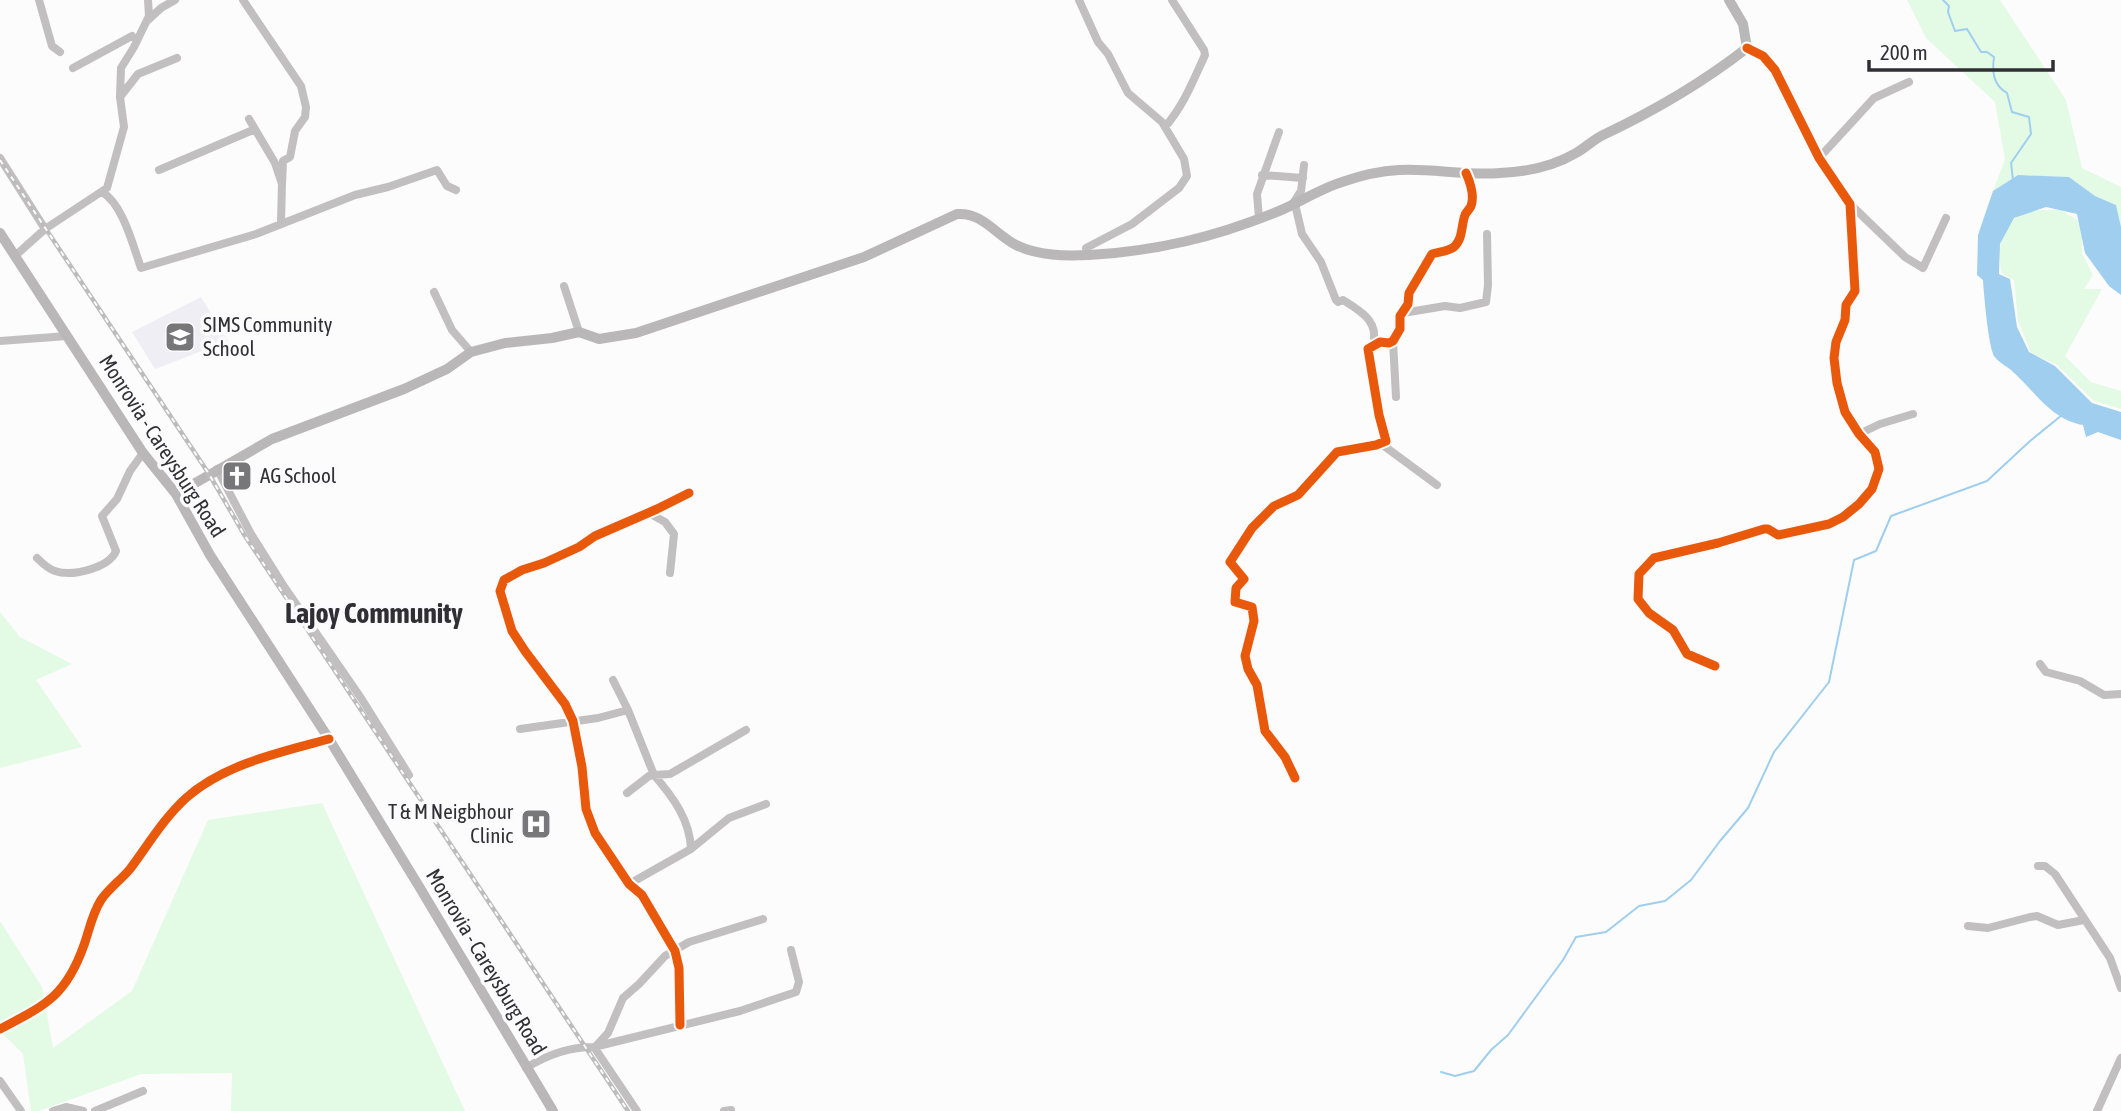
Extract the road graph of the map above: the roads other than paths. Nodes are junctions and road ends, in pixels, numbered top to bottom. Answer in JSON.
{"nodes":[{"id":1,"x":39,"y":0,"type":"edge"},
{"id":2,"x":148,"y":0,"type":"edge"},
{"id":3,"x":175,"y":0,"type":"edge"},
{"id":4,"x":243,"y":0,"type":"edge"},
{"id":5,"x":1079,"y":0,"type":"edge"},
{"id":6,"x":1172,"y":0,"type":"edge"},
{"id":7,"x":1729,"y":0,"type":"edge"},
{"id":8,"x":146,"y":22,"type":"junction"},
{"id":9,"x":132,"y":36,"type":"dead end"},
{"id":10,"x":1748,"y":48,"type":"junction"},
{"id":11,"x":60,"y":52,"type":"dead end"},
{"id":12,"x":177,"y":58,"type":"dead end"},
{"id":13,"x":73,"y":68,"type":"dead end"},
{"id":14,"x":1909,"y":82,"type":"dead end"},
{"id":15,"x":120,"y":97,"type":"junction"},
{"id":16,"x":249,"y":119,"type":"dead end"},
{"id":17,"x":1165,"y":127,"type":"junction"},
{"id":18,"x":253,"y":130,"type":"junction"},
{"id":19,"x":1279,"y":132,"type":"dead end"},
{"id":20,"x":0,"y":158,"type":"edge"},
{"id":21,"x":1819,"y":158,"type":"junction"},
{"id":22,"x":1304,"y":165,"type":"dead end"},
{"id":23,"x":159,"y":170,"type":"dead end"},
{"id":24,"x":1466,"y":173,"type":"junction"},
{"id":25,"x":1262,"y":175,"type":"junction"},
{"id":26,"x":1303,"y":178,"type":"junction"},
{"id":27,"x":282,"y":184,"type":"junction"},
{"id":28,"x":456,"y":190,"type":"dead end"},
{"id":29,"x":102,"y":192,"type":"junction"},
{"id":30,"x":1850,"y":204,"type":"junction"},
{"id":31,"x":1292,"y":205,"type":"junction"},
{"id":32,"x":1259,"y":218,"type":"junction"},
{"id":33,"x":1946,"y":218,"type":"dead end"},
{"id":34,"x":281,"y":222,"type":"junction"},
{"id":35,"x":45,"y":229,"type":"junction"},
{"id":36,"x":0,"y":233,"type":"edge"},
{"id":37,"x":1487,"y":234,"type":"dead end"},
{"id":38,"x":1088,"y":255,"type":"junction"},
{"id":39,"x":15,"y":256,"type":"junction"},
{"id":40,"x":564,"y":286,"type":"dead end"},
{"id":41,"x":434,"y":292,"type":"dead end"},
{"id":42,"x":1403,"y":313,"type":"junction"},
{"id":43,"x":579,"y":332,"type":"junction"},
{"id":44,"x":67,"y":336,"type":"junction"},
{"id":45,"x":0,"y":341,"type":"edge"},
{"id":46,"x":1393,"y":341,"type":"junction"},
{"id":47,"x":1380,"y":342,"type":"junction"},
{"id":48,"x":471,"y":352,"type":"junction"},
{"id":49,"x":1396,"y":397,"type":"dead end"},
{"id":50,"x":1913,"y":414,"type":"dead end"},
{"id":51,"x":1858,"y":434,"type":"junction"},
{"id":52,"x":1380,"y":443,"type":"junction"},
{"id":53,"x":143,"y":453,"type":"junction"},
{"id":54,"x":217,"y":469,"type":"junction"},
{"id":55,"x":1437,"y":485,"type":"dead end"},
{"id":56,"x":689,"y":492,"type":"dead end"},
{"id":57,"x":176,"y":494,"type":"junction"},
{"id":58,"x":647,"y":512,"type":"junction"},
{"id":59,"x":37,"y":558,"type":"dead end"},
{"id":60,"x":670,"y":573,"type":"dead end"},
{"id":61,"x":2040,"y":664,"type":"dead end"},
{"id":62,"x":1715,"y":666,"type":"dead end"},
{"id":63,"x":612,"y":680,"type":"dead end"},
{"id":64,"x":2121,"y":694,"type":"edge"},
{"id":65,"x":628,"y":710,"type":"junction"},
{"id":66,"x":573,"y":721,"type":"junction"},
{"id":67,"x":520,"y":729,"type":"dead end"},
{"id":68,"x":746,"y":730,"type":"dead end"},
{"id":69,"x":329,"y":738,"type":"junction"},
{"id":70,"x":409,"y":775,"type":"dead end"},
{"id":71,"x":654,"y":775,"type":"junction"},
{"id":72,"x":1294,"y":778,"type":"dead end"},
{"id":73,"x":626,"y":793,"type":"dead end"},
{"id":74,"x":766,"y":804,"type":"dead end"},
{"id":75,"x":691,"y":849,"type":"junction"},
{"id":76,"x":2038,"y":866,"type":"dead end"},
{"id":77,"x":629,"y":884,"type":"junction"},
{"id":78,"x":763,"y":919,"type":"dead end"},
{"id":79,"x":2084,"y":920,"type":"junction"},
{"id":80,"x":1968,"y":926,"type":"dead end"},
{"id":81,"x":791,"y":950,"type":"dead end"},
{"id":82,"x":674,"y":951,"type":"junction"},
{"id":83,"x":2121,"y":988,"type":"edge"},
{"id":84,"x":680,"y":1025,"type":"junction"},
{"id":85,"x":0,"y":1029,"type":"edge"},
{"id":86,"x":594,"y":1047,"type":"junction"},
{"id":87,"x":2121,"y":1058,"type":"edge"},
{"id":88,"x":526,"y":1068,"type":"junction"},
{"id":89,"x":0,"y":1081,"type":"edge"},
{"id":90,"x":143,"y":1091,"type":"dead end"},
{"id":91,"x":731,"y":1110,"type":"edge"},
{"id":92,"x":21,"y":1111,"type":"edge"},
{"id":93,"x":53,"y":1111,"type":"edge"},
{"id":94,"x":83,"y":1111,"type":"edge"},
{"id":95,"x":96,"y":1111,"type":"edge"},
{"id":96,"x":553,"y":1111,"type":"edge"},
{"id":97,"x":637,"y":1111,"type":"edge"},
{"id":98,"x":724,"y":1111,"type":"edge"},
{"id":99,"x":2097,"y":1111,"type":"edge"}],
"edges":[{"from":1,"to":11,"type":"street"},
{"from":2,"to":8,"type":"street"},
{"from":3,"to":8,"type":"street"},
{"from":4,"to":27,"type":"street"},
{"from":5,"to":17,"type":"street"},
{"from":6,"to":17,"type":"street"},
{"from":7,"to":10,"type":"main road"},
{"from":8,"to":15,"type":"street"},
{"from":9,"to":13,"type":"street"},
{"from":10,"to":21,"type":"street"},
{"from":10,"to":24,"type":"main road"},
{"from":12,"to":15,"type":"street"},
{"from":14,"to":21,"type":"street"},
{"from":15,"to":29,"type":"street"},
{"from":16,"to":18,"type":"street"},
{"from":17,"to":38,"type":"street"},
{"from":18,"to":23,"type":"street"},
{"from":18,"to":27,"type":"street"},
{"from":19,"to":25,"type":"street"},
{"from":20,"to":35,"type":"street"},
{"from":21,"to":30,"type":"street"},
{"from":22,"to":26,"type":"street"},
{"from":24,"to":31,"type":"main road"},
{"from":24,"to":42,"type":"street"},
{"from":25,"to":26,"type":"street"},
{"from":25,"to":32,"type":"street"},
{"from":26,"to":31,"type":"street"},
{"from":27,"to":34,"type":"street"},
{"from":28,"to":34,"type":"street"},
{"from":29,"to":34,"type":"street"},
{"from":29,"to":35,"type":"street"},
{"from":30,"to":33,"type":"street"},
{"from":30,"to":51,"type":"street"},
{"from":31,"to":32,"type":"main road"},
{"from":31,"to":47,"type":"street"},
{"from":32,"to":38,"type":"main road"},
{"from":35,"to":39,"type":"street"},
{"from":36,"to":39,"type":"main road","name":"Monrovia - Careysburg Road"},
{"from":37,"to":42,"type":"street"},
{"from":38,"to":43,"type":"main road"},
{"from":39,"to":44,"type":"main road","name":"Monrovia - Careysburg Road"},
{"from":40,"to":43,"type":"street"},
{"from":41,"to":48,"type":"street"},
{"from":42,"to":46,"type":"street"},
{"from":43,"to":48,"type":"main road"},
{"from":44,"to":45,"type":"street"},
{"from":44,"to":53,"type":"main road","name":"Monrovia - Careysburg Road"},
{"from":46,"to":47,"type":"street"},
{"from":46,"to":49,"type":"street"},
{"from":47,"to":52,"type":"street"},
{"from":48,"to":54,"type":"main road"},
{"from":50,"to":51,"type":"street"},
{"from":51,"to":62,"type":"street"},
{"from":52,"to":55,"type":"street"},
{"from":52,"to":72,"type":"street"},
{"from":53,"to":57,"type":"main road","name":"Monrovia - Careysburg Road"},
{"from":53,"to":59,"type":"street"},
{"from":54,"to":57,"type":"main road"},
{"from":54,"to":70,"type":"street"},
{"from":56,"to":58,"type":"street"},
{"from":57,"to":69,"type":"main road","name":"Monrovia - Careysburg Road"},
{"from":58,"to":60,"type":"street"},
{"from":58,"to":66,"type":"street"},
{"from":61,"to":64,"type":"street"},
{"from":63,"to":65,"type":"street"},
{"from":65,"to":66,"type":"street"},
{"from":65,"to":71,"type":"street"},
{"from":66,"to":67,"type":"street"},
{"from":66,"to":77,"type":"street"},
{"from":68,"to":71,"type":"street"},
{"from":69,"to":85,"type":"street"},
{"from":69,"to":88,"type":"main road","name":"Monrovia - Careysburg Road"},
{"from":71,"to":73,"type":"street"},
{"from":71,"to":75,"type":"street"},
{"from":74,"to":75,"type":"street"},
{"from":75,"to":77,"type":"street"},
{"from":76,"to":79,"type":"street"},
{"from":77,"to":82,"type":"street"},
{"from":78,"to":82,"type":"street"},
{"from":79,"to":80,"type":"street"},
{"from":79,"to":83,"type":"street"},
{"from":81,"to":84,"type":"street"},
{"from":82,"to":84,"type":"street"},
{"from":82,"to":86,"type":"street"},
{"from":84,"to":86,"type":"street"},
{"from":86,"to":88,"type":"street"},
{"from":86,"to":97,"type":"street"},
{"from":87,"to":99,"type":"street"},
{"from":88,"to":96,"type":"main road","name":"Monrovia - Careysburg Road"},
{"from":89,"to":92,"type":"street"},
{"from":90,"to":95,"type":"street"},
{"from":91,"to":98,"type":"street"},
{"from":93,"to":94,"type":"street"}]}
